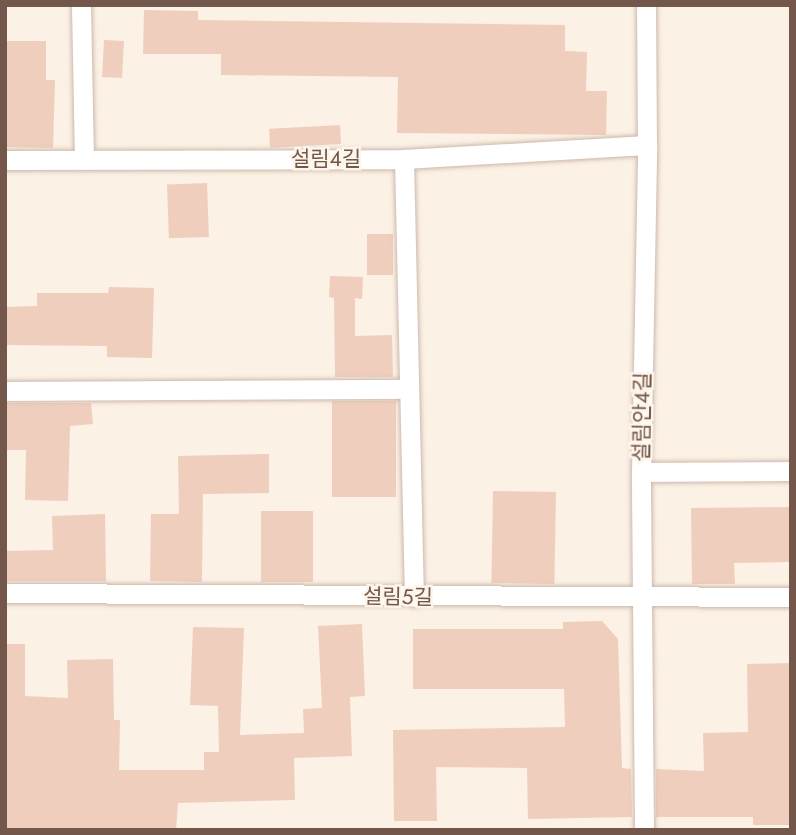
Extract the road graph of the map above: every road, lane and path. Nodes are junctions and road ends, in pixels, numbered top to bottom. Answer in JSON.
{"nodes":[{"id":1,"x":81,"y":5,"type":"edge"},
{"id":2,"x":646,"y":5,"type":"edge"},
{"id":3,"x":647,"y":145,"type":"junction"},
{"id":4,"x":84,"y":158,"type":"junction"},
{"id":5,"x":404,"y":159,"type":"junction"},
{"id":6,"x":5,"y":160,"type":"edge"},
{"id":7,"x":408,"y":389,"type":"junction"},
{"id":8,"x":5,"y":391,"type":"edge"},
{"id":9,"x":791,"y":471,"type":"edge"},
{"id":10,"x":641,"y":472,"type":"junction"},
{"id":11,"x":5,"y":593,"type":"edge"},
{"id":12,"x":414,"y":597,"type":"junction"},
{"id":13,"x":791,"y":597,"type":"edge"},
{"id":14,"x":642,"y":598,"type":"junction"},
{"id":15,"x":644,"y":830,"type":"edge"}],
"edges":[{"from":1,"to":4,"type":"street"},
{"from":2,"to":3,"type":"street","name":"설림안4길"},
{"from":3,"to":5,"type":"street","name":"설림4길"},
{"from":3,"to":10,"type":"street","name":"설림안4길"},
{"from":4,"to":5,"type":"street","name":"설림4길"},
{"from":4,"to":6,"type":"street","name":"설림4길"},
{"from":5,"to":7,"type":"street"},
{"from":7,"to":8,"type":"street"},
{"from":7,"to":12,"type":"street"},
{"from":9,"to":10,"type":"street"},
{"from":10,"to":14,"type":"street","name":"설림안4길"},
{"from":11,"to":12,"type":"street","name":"설림5길"},
{"from":12,"to":14,"type":"street","name":"설림5길"},
{"from":13,"to":14,"type":"street","name":"설림5길"},
{"from":14,"to":15,"type":"street","name":"설림안4길"}]}
